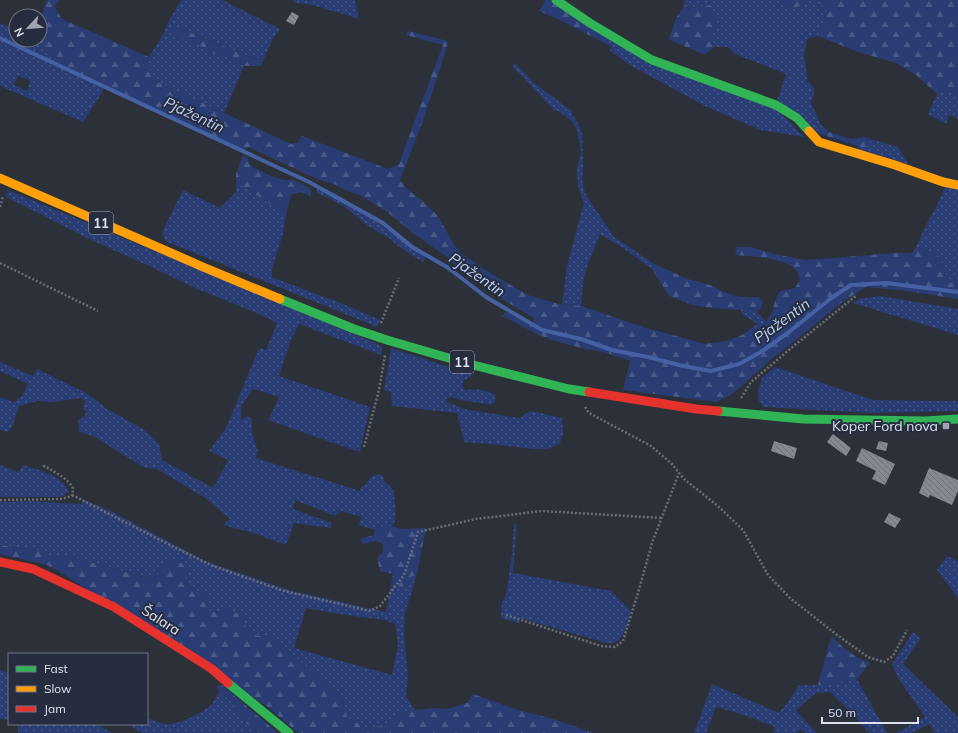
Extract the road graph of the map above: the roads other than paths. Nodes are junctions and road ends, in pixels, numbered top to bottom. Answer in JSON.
{"nodes":[{"id":1,"x":556,"y":0,"type":"edge"},
{"id":2,"x":0,"y":178,"type":"edge"},
{"id":3,"x":958,"y":185,"type":"edge"},
{"id":4,"x":958,"y":419,"type":"edge"},
{"id":5,"x":0,"y":562,"type":"edge"},
{"id":6,"x":289,"y":733,"type":"edge"}],
"edges":[{"from":1,"to":3,"type":"main road"},
{"from":2,"to":4,"type":"main road","number":"11"},
{"from":5,"to":6,"type":"main road","name":"Šalara"}]}
